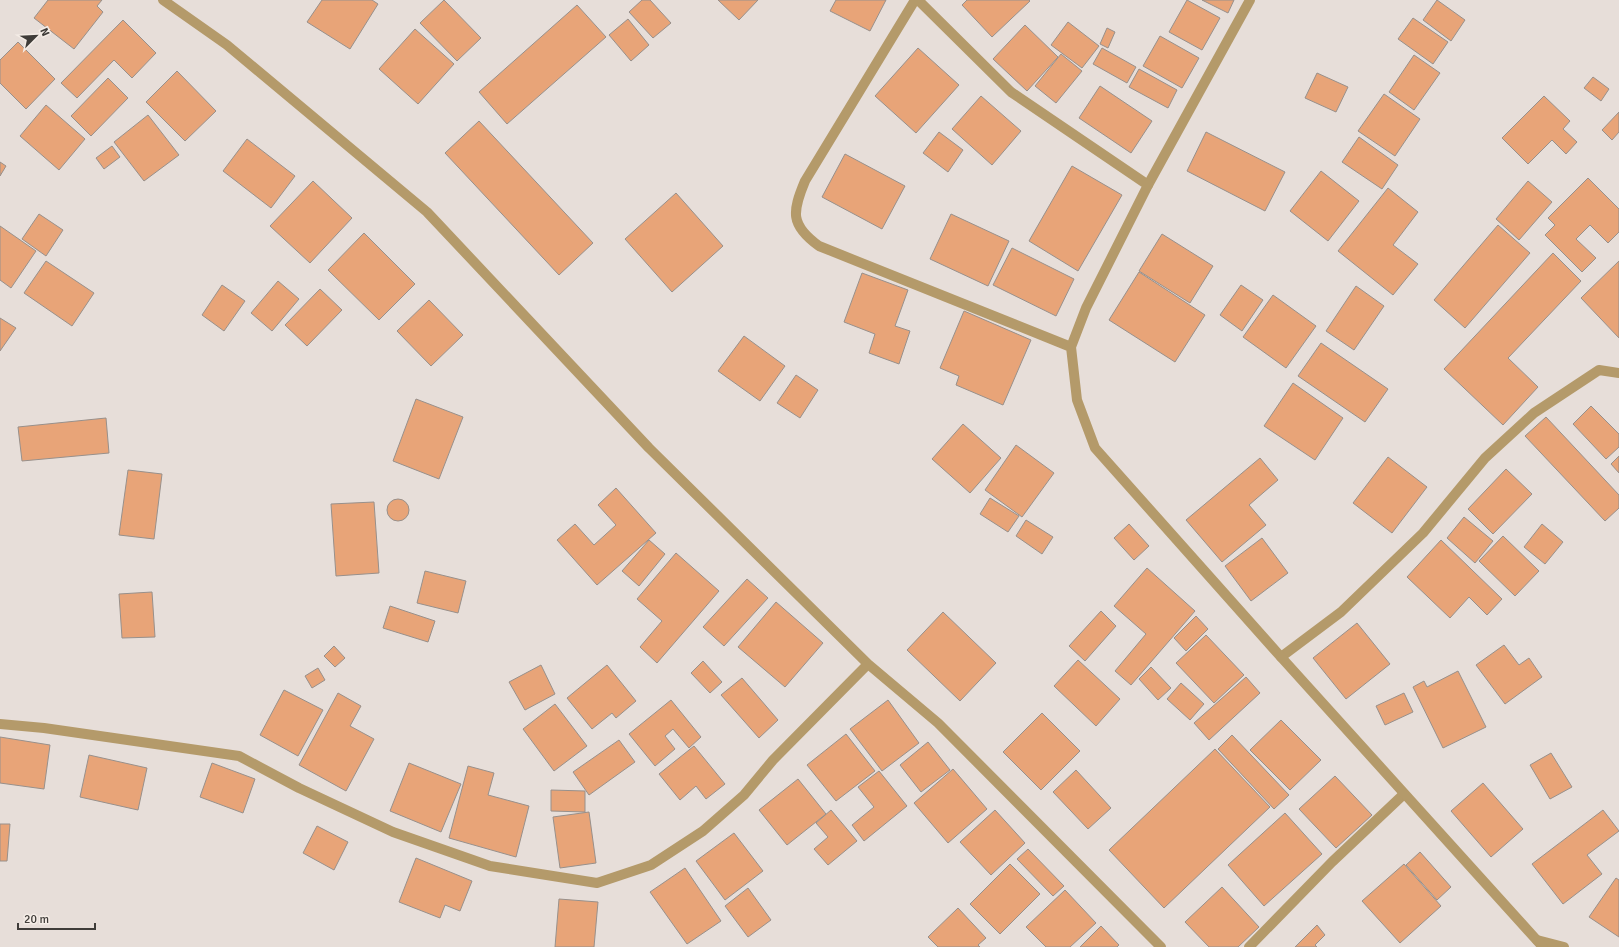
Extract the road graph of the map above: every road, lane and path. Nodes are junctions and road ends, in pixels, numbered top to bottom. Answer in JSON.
{"nodes":[{"id":1,"x":163,"y":0,"type":"edge"},
{"id":2,"x":915,"y":0,"type":"edge"},
{"id":3,"x":918,"y":0,"type":"edge"},
{"id":4,"x":1250,"y":0,"type":"edge"},
{"id":5,"x":1148,"y":185,"type":"junction"},
{"id":6,"x":1071,"y":347,"type":"junction"},
{"id":7,"x":1619,"y":373,"type":"edge"},
{"id":8,"x":1281,"y":657,"type":"junction"},
{"id":9,"x":868,"y":664,"type":"junction"},
{"id":10,"x":0,"y":724,"type":"edge"},
{"id":11,"x":1404,"y":794,"type":"junction"},
{"id":12,"x":1540,"y":943,"type":"edge"},
{"id":13,"x":1161,"y":947,"type":"edge"},
{"id":14,"x":1249,"y":947,"type":"edge"},
{"id":15,"x":1564,"y":947,"type":"edge"}],
"edges":[{"from":1,"to":9,"type":"street"},
{"from":2,"to":6,"type":"street"},
{"from":3,"to":5,"type":"street"},
{"from":4,"to":5,"type":"street"},
{"from":5,"to":6,"type":"street"},
{"from":6,"to":8,"type":"street"},
{"from":7,"to":8,"type":"street"},
{"from":8,"to":11,"type":"street"},
{"from":9,"to":10,"type":"street"},
{"from":9,"to":13,"type":"street"},
{"from":11,"to":12,"type":"street"},
{"from":11,"to":14,"type":"street"},
{"from":12,"to":15,"type":"street"}]}
